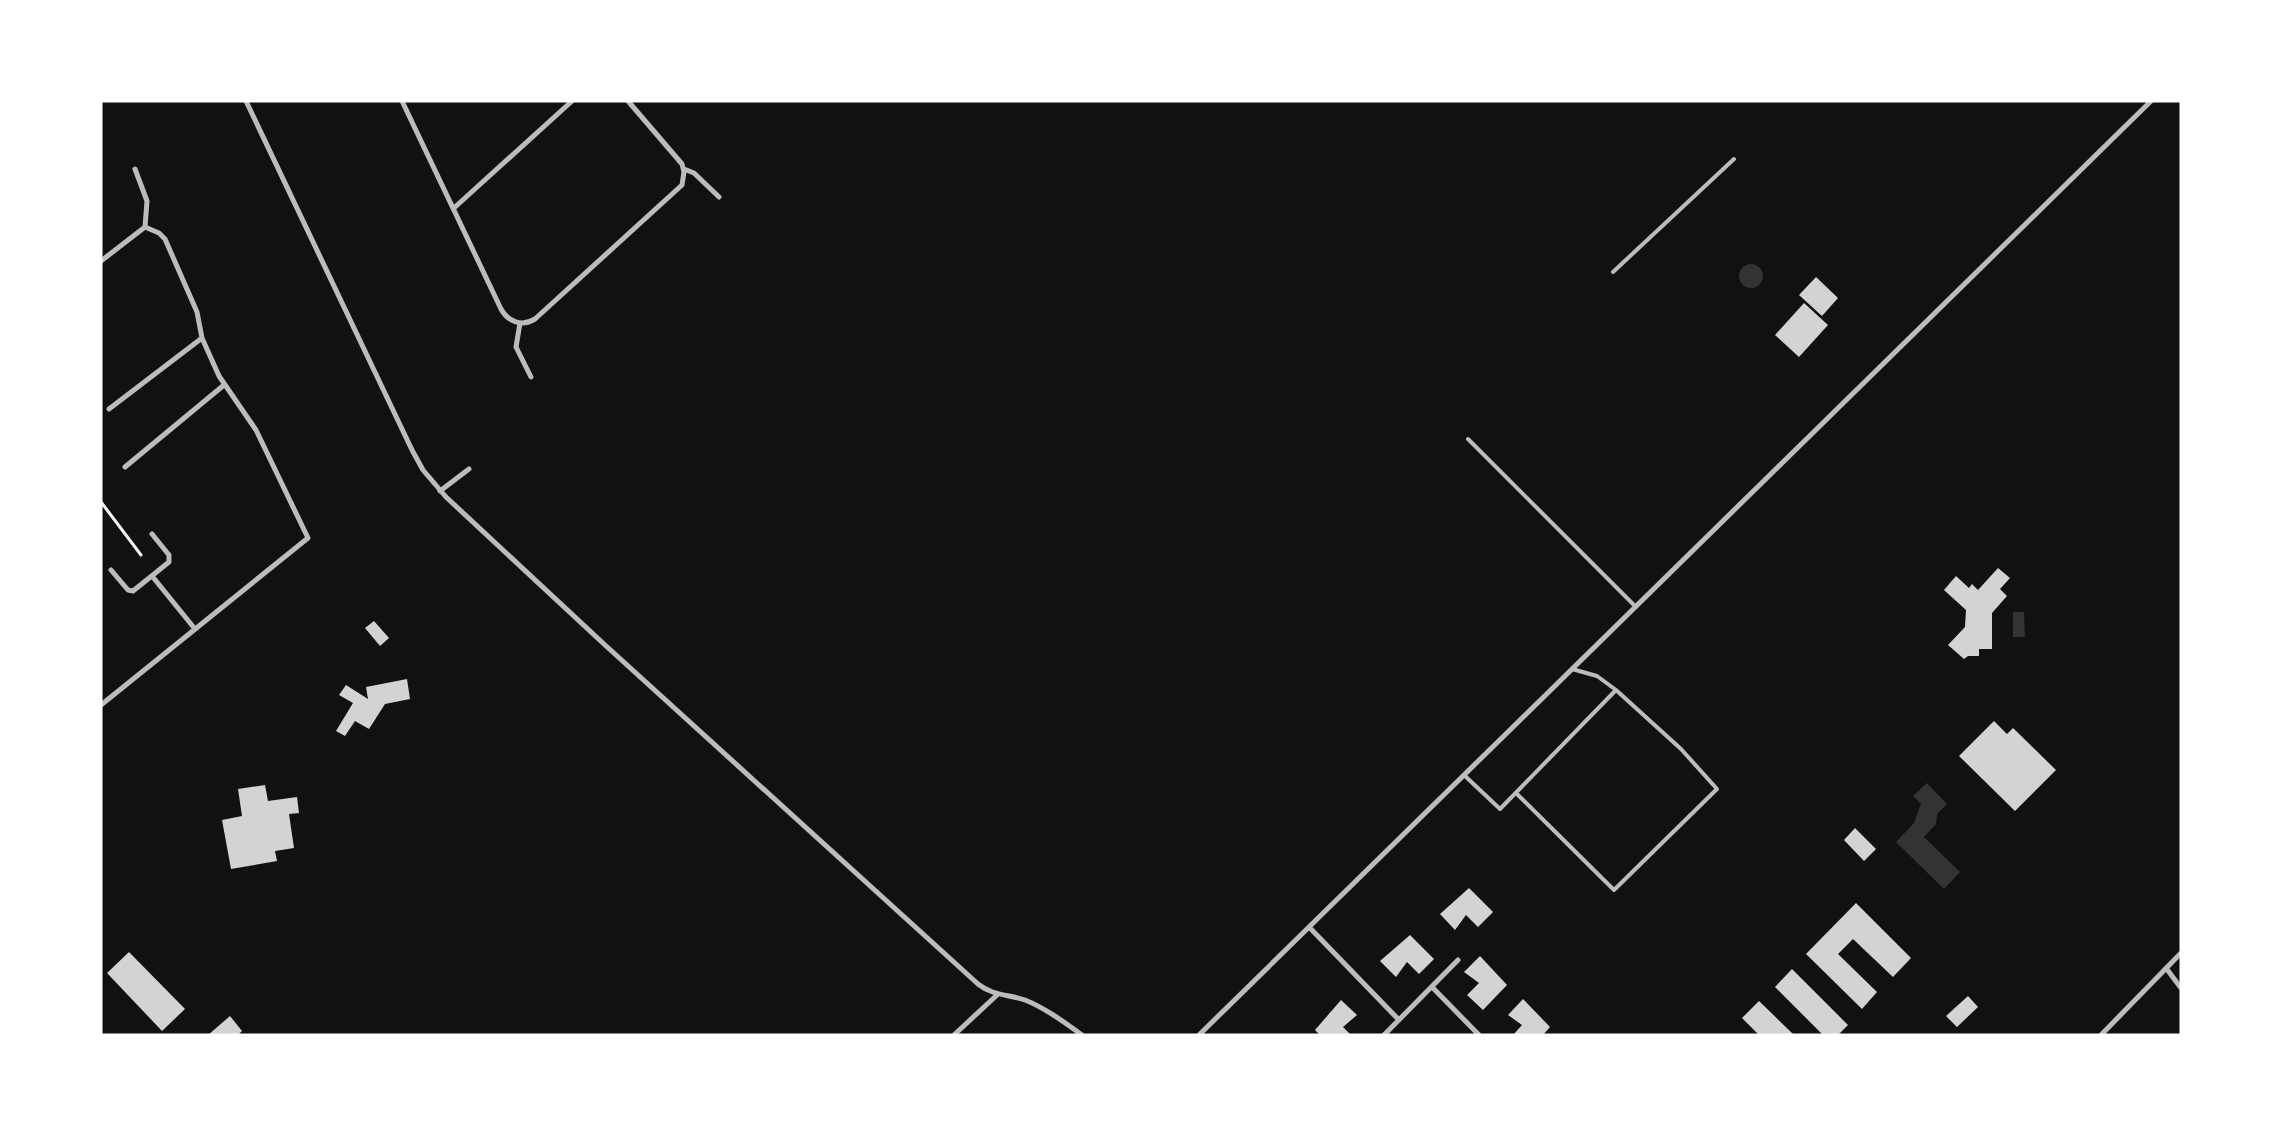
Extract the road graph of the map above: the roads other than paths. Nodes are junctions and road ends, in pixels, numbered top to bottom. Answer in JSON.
{"nodes":[{"id":1,"x":246,"y":101,"type":"edge"},
{"id":2,"x":402,"y":101,"type":"edge"},
{"id":3,"x":572,"y":101,"type":"edge"},
{"id":4,"x":628,"y":101,"type":"edge"},
{"id":5,"x":2151,"y":101,"type":"edge"},
{"id":6,"x":1734,"y":159,"type":"dead end"},
{"id":7,"x":684,"y":168,"type":"junction"},
{"id":8,"x":135,"y":169,"type":"dead end"},
{"id":9,"x":718,"y":197,"type":"dead end"},
{"id":10,"x":454,"y":208,"type":"junction"},
{"id":11,"x":145,"y":227,"type":"junction"},
{"id":12,"x":101,"y":261,"type":"edge"},
{"id":13,"x":1613,"y":272,"type":"dead end"},
{"id":14,"x":520,"y":323,"type":"junction"},
{"id":15,"x":202,"y":338,"type":"junction"},
{"id":16,"x":531,"y":377,"type":"dead end"},
{"id":17,"x":224,"y":385,"type":"junction"},
{"id":18,"x":109,"y":409,"type":"dead end"},
{"id":19,"x":1468,"y":439,"type":"dead end"},
{"id":20,"x":125,"y":467,"type":"dead end"},
{"id":21,"x":469,"y":469,"type":"dead end"},
{"id":22,"x":440,"y":491,"type":"junction"},
{"id":23,"x":152,"y":534,"type":"dead end"},
{"id":24,"x":111,"y":570,"type":"dead end"},
{"id":25,"x":152,"y":576,"type":"junction"},
{"id":26,"x":1636,"y":607,"type":"junction"},
{"id":27,"x":195,"y":629,"type":"junction"},
{"id":28,"x":1572,"y":668,"type":"junction"},
{"id":29,"x":1616,"y":690,"type":"junction"},
{"id":30,"x":101,"y":705,"type":"edge"},
{"id":31,"x":1464,"y":775,"type":"junction"},
{"id":32,"x":1516,"y":793,"type":"junction"},
{"id":33,"x":1309,"y":927,"type":"junction"},
{"id":34,"x":2181,"y":953,"type":"edge"},
{"id":35,"x":1458,"y":960,"type":"dead end"},
{"id":36,"x":2166,"y":968,"type":"junction"},
{"id":37,"x":1432,"y":987,"type":"junction"},
{"id":38,"x":2181,"y":988,"type":"edge"},
{"id":39,"x":997,"y":995,"type":"junction"},
{"id":40,"x":1399,"y":1020,"type":"junction"},
{"id":41,"x":954,"y":1035,"type":"edge"},
{"id":42,"x":1082,"y":1035,"type":"edge"},
{"id":43,"x":1199,"y":1035,"type":"edge"},
{"id":44,"x":1384,"y":1035,"type":"edge"},
{"id":45,"x":1479,"y":1035,"type":"edge"},
{"id":46,"x":2101,"y":1035,"type":"edge"}],
"edges":[{"from":1,"to":22,"type":"street"},
{"from":2,"to":10,"type":"street"},
{"from":3,"to":10,"type":"street"},
{"from":4,"to":7,"type":"street"},
{"from":5,"to":26,"type":"street"},
{"from":6,"to":13,"type":"lane"},
{"from":7,"to":9,"type":"street"},
{"from":7,"to":14,"type":"street"},
{"from":8,"to":11,"type":"street"},
{"from":10,"to":14,"type":"street"},
{"from":11,"to":12,"type":"street"},
{"from":11,"to":15,"type":"street"},
{"from":14,"to":16,"type":"street"},
{"from":15,"to":17,"type":"street"},
{"from":15,"to":18,"type":"street"},
{"from":17,"to":20,"type":"street"},
{"from":17,"to":27,"type":"street"},
{"from":19,"to":26,"type":"lane"},
{"from":21,"to":22,"type":"street"},
{"from":22,"to":39,"type":"street"},
{"from":23,"to":25,"type":"street"},
{"from":24,"to":25,"type":"street"},
{"from":25,"to":27,"type":"street"},
{"from":26,"to":28,"type":"street"},
{"from":27,"to":30,"type":"street"},
{"from":28,"to":29,"type":"lane"},
{"from":28,"to":31,"type":"street"},
{"from":29,"to":32,"type":"lane"},
{"from":29,"to":32,"type":"lane"},
{"from":31,"to":32,"type":"lane"},
{"from":31,"to":33,"type":"street"},
{"from":33,"to":40,"type":"street"},
{"from":33,"to":43,"type":"street"},
{"from":34,"to":36,"type":"street"},
{"from":35,"to":37,"type":"street"},
{"from":36,"to":38,"type":"street"},
{"from":36,"to":46,"type":"street"},
{"from":37,"to":40,"type":"street"},
{"from":37,"to":45,"type":"street"},
{"from":39,"to":41,"type":"street"},
{"from":39,"to":42,"type":"street"},
{"from":40,"to":44,"type":"street"}]}
